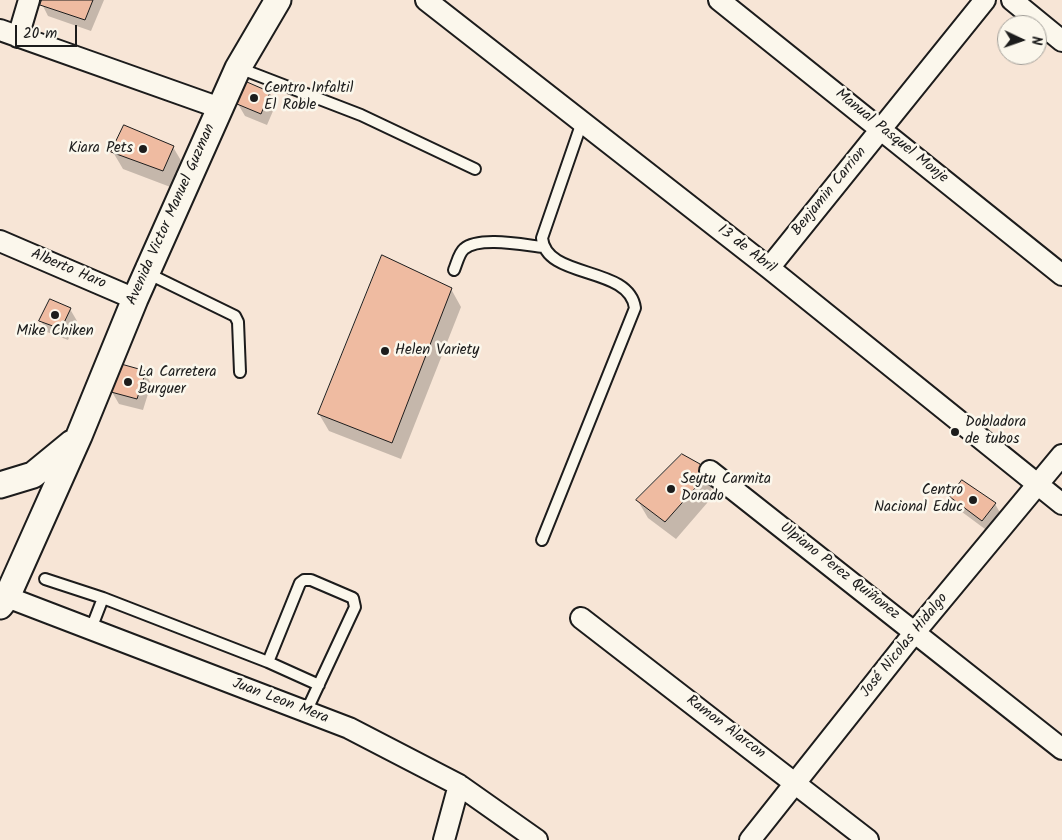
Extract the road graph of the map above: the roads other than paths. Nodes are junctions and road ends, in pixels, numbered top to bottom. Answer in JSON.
{"nodes":[{"id":1,"x":29,"y":0,"type":"edge"},
{"id":2,"x":278,"y":0,"type":"edge"},
{"id":3,"x":426,"y":0,"type":"edge"},
{"id":4,"x":718,"y":0,"type":"edge"},
{"id":5,"x":985,"y":0,"type":"edge"},
{"id":6,"x":1012,"y":0,"type":"edge"},
{"id":7,"x":9,"y":33,"type":"edge"},
{"id":8,"x":1062,"y":40,"type":"edge"},
{"id":9,"x":238,"y":68,"type":"junction"},
{"id":10,"x":220,"y":108,"type":"junction"},
{"id":11,"x":582,"y":122,"type":"junction"},
{"id":12,"x":881,"y":129,"type":"junction"},
{"id":13,"x":475,"y":168,"type":"dead end"},
{"id":14,"x":0,"y":241,"type":"edge"},
{"id":15,"x":543,"y":247,"type":"junction"},
{"id":16,"x":769,"y":268,"type":"junction"},
{"id":17,"x":454,"y":270,"type":"dead end"},
{"id":18,"x":146,"y":273,"type":"junction"},
{"id":19,"x":1062,"y":275,"type":"edge"},
{"id":20,"x":135,"y":298,"type":"junction"},
{"id":21,"x":240,"y":372,"type":"dead end"},
{"id":22,"x":79,"y":436,"type":"junction"},
{"id":23,"x":1062,"y":455,"type":"edge"},
{"id":24,"x":710,"y":470,"type":"dead end"},
{"id":25,"x":1038,"y":484,"type":"junction"},
{"id":26,"x":0,"y":485,"type":"edge"},
{"id":27,"x":1062,"y":504,"type":"edge"},
{"id":28,"x":542,"y":540,"type":"dead end"},
{"id":29,"x":45,"y":579,"type":"dead end"},
{"id":30,"x":103,"y":598,"type":"junction"},
{"id":31,"x":3,"y":601,"type":"edge"},
{"id":32,"x":581,"y":618,"type":"dead end"},
{"id":33,"x":90,"y":630,"type":"junction"},
{"id":34,"x":915,"y":632,"type":"junction"},
{"id":35,"x":268,"y":662,"type":"junction"},
{"id":36,"x":319,"y":685,"type":"junction"},
{"id":37,"x":306,"y":712,"type":"junction"},
{"id":38,"x":1062,"y":749,"type":"edge"},
{"id":39,"x":795,"y":782,"type":"junction"},
{"id":40,"x":460,"y":785,"type":"junction"},
{"id":41,"x":444,"y":840,"type":"edge"},
{"id":42,"x":537,"y":840,"type":"edge"},
{"id":43,"x":750,"y":840,"type":"edge"},
{"id":44,"x":868,"y":840,"type":"edge"}],
"edges":[{"from":1,"to":7,"type":"street"},
{"from":2,"to":9,"type":"street","name":"Avenida Victor Manuel Guzman"},
{"from":3,"to":11,"type":"street","name":"13 de Abril"},
{"from":4,"to":12,"type":"street","name":"Manual Pasquel Monje"},
{"from":5,"to":12,"type":"street","name":"Benjamin Carrion"},
{"from":6,"to":8,"type":"street"},
{"from":7,"to":10,"type":"street"},
{"from":9,"to":10,"type":"street","name":"Avenida Victor Manuel Guzman"},
{"from":9,"to":13,"type":"lane"},
{"from":10,"to":18,"type":"street","name":"Avenida Victor Manuel Guzman"},
{"from":11,"to":15,"type":"lane"},
{"from":11,"to":16,"type":"street","name":"13 de Abril"},
{"from":12,"to":16,"type":"street","name":"Benjamin Carrion"},
{"from":12,"to":19,"type":"street","name":"Manual Pasquel Monje"},
{"from":14,"to":20,"type":"street","name":"Alberto Haro"},
{"from":15,"to":17,"type":"lane"},
{"from":15,"to":28,"type":"lane"},
{"from":16,"to":25,"type":"street","name":"13 de Abril"},
{"from":18,"to":20,"type":"street","name":"Avenida Victor Manuel Guzman"},
{"from":18,"to":21,"type":"lane"},
{"from":20,"to":22,"type":"street","name":"Avenida Victor Manuel Guzman"},
{"from":22,"to":26,"type":"street","name":"Avenida Victor Manuel Guzman"},
{"from":22,"to":31,"type":"street","name":"Avenida Victor Manuel Guzman"},
{"from":23,"to":25,"type":"street","name":"José Nicolas Hidalgo"},
{"from":24,"to":34,"type":"street","name":"Ulpiano Perez Quiñonez"},
{"from":25,"to":27,"type":"street","name":"13 de Abril"},
{"from":25,"to":34,"type":"street","name":"José Nicolas Hidalgo"},
{"from":29,"to":30,"type":"lane"},
{"from":30,"to":33,"type":"lane"},
{"from":30,"to":35,"type":"lane"},
{"from":31,"to":33,"type":"street","name":"Juan Leon Mera"},
{"from":32,"to":39,"type":"street","name":"Ramon Alarcon"},
{"from":33,"to":37,"type":"street","name":"Juan Leon Mera"},
{"from":34,"to":38,"type":"street","name":"Ulpiano Perez Quiñonez"},
{"from":34,"to":39,"type":"street","name":"José Nicolas Hidalgo"},
{"from":35,"to":36,"type":"lane"},
{"from":35,"to":36,"type":"lane"},
{"from":36,"to":37,"type":"lane"},
{"from":37,"to":40,"type":"street","name":"Juan Leon Mera"},
{"from":39,"to":43,"type":"street","name":"José Nicolas Hidalgo"},
{"from":39,"to":44,"type":"street","name":"Ramon Alarcon"},
{"from":40,"to":41,"type":"street"},
{"from":40,"to":42,"type":"street","name":"Juan Leon Mera"}]}
